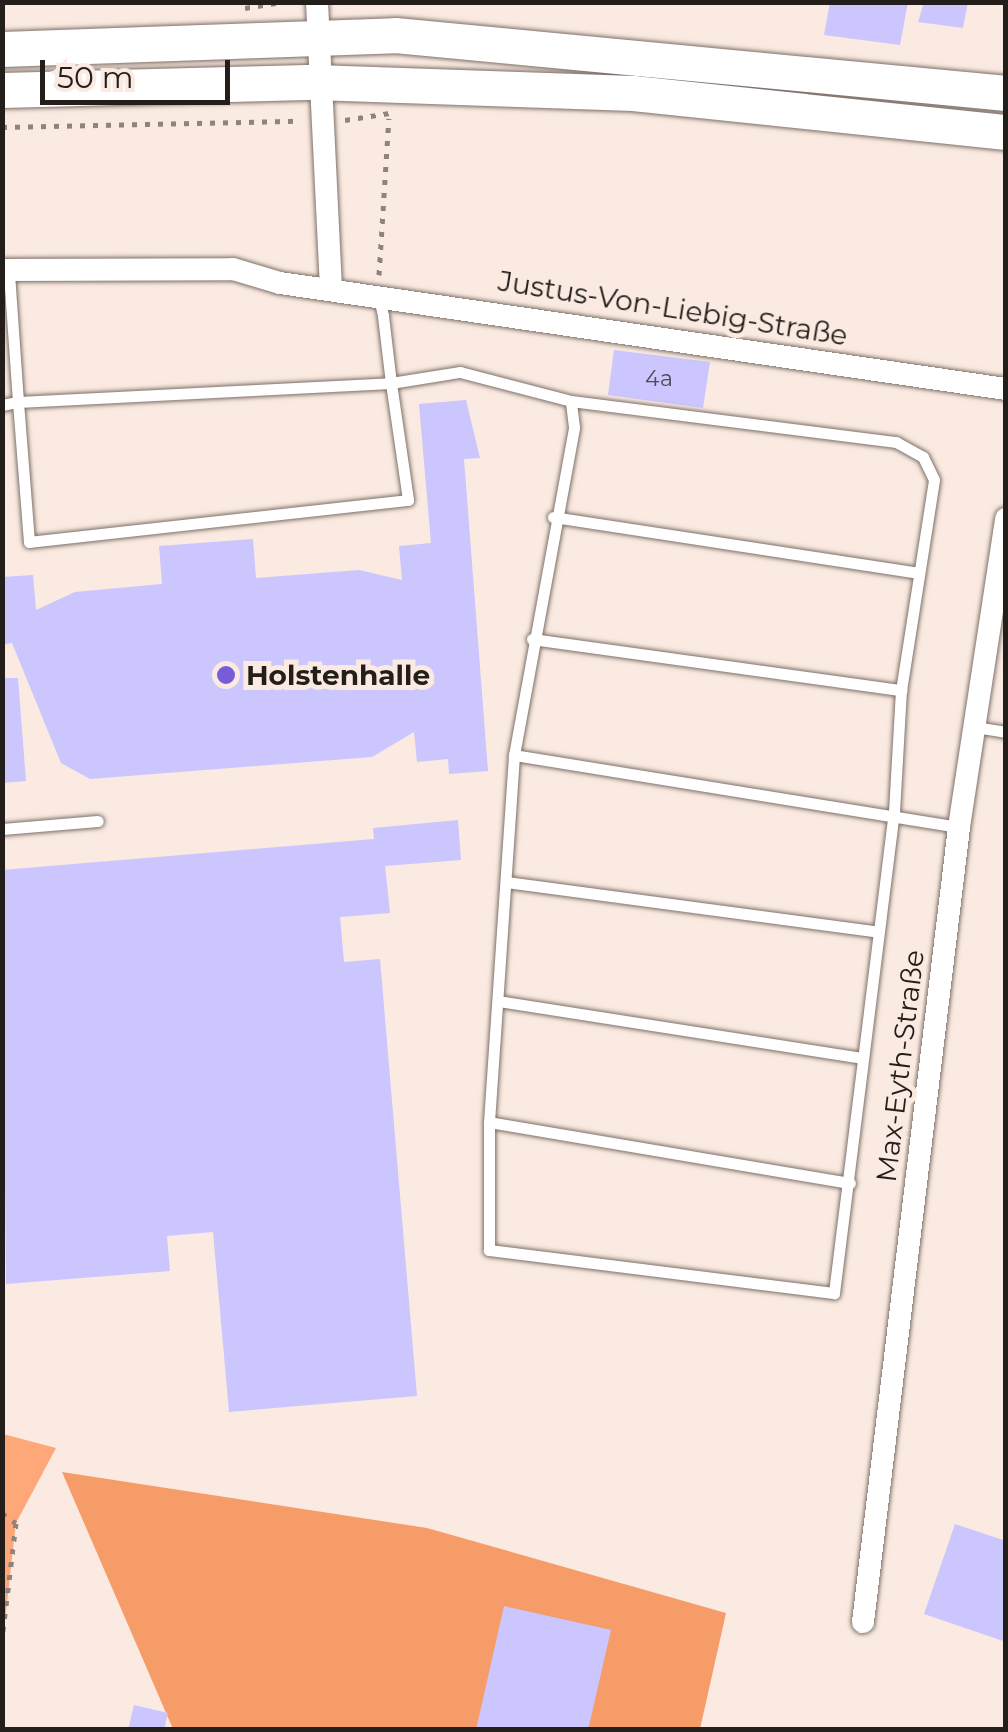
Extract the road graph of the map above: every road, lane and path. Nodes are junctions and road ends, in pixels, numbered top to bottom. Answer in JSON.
{"nodes":[{"id":1,"x":316,"y":18,"type":"edge"},
{"id":2,"x":6,"y":50,"type":"edge"},
{"id":3,"x":315,"y":82,"type":"junction"},
{"id":4,"x":2,"y":90,"type":"edge"},
{"id":5,"x":1006,"y":94,"type":"edge"},
{"id":6,"x":389,"y":118,"type":"dead end"},
{"id":7,"x":319,"y":121,"type":"junction"},
{"id":8,"x":2,"y":127,"type":"edge"},
{"id":9,"x":1006,"y":132,"type":"edge"},
{"id":10,"x":6,"y":271,"type":"edge"},
{"id":11,"x":331,"y":288,"type":"junction"},
{"id":12,"x":378,"y":294,"type":"junction"},
{"id":13,"x":391,"y":382,"type":"junction"},
{"id":14,"x":1006,"y":389,"type":"edge"},
{"id":15,"x":571,"y":401,"type":"junction"},
{"id":16,"x":18,"y":402,"type":"junction"},
{"id":17,"x":2,"y":404,"type":"edge"},
{"id":18,"x":553,"y":517,"type":"junction"},
{"id":19,"x":1006,"y":518,"type":"edge"},
{"id":20,"x":919,"y":572,"type":"junction"},
{"id":21,"x":532,"y":639,"type":"junction"},
{"id":22,"x":901,"y":690,"type":"junction"},
{"id":23,"x":975,"y":727,"type":"junction"},
{"id":24,"x":1006,"y":732,"type":"edge"},
{"id":25,"x":514,"y":755,"type":"junction"},
{"id":26,"x":894,"y":811,"type":"junction"},
{"id":27,"x":98,"y":821,"type":"dead end"},
{"id":28,"x":959,"y":827,"type":"junction"},
{"id":29,"x":2,"y":829,"type":"edge"},
{"id":30,"x":506,"y":882,"type":"junction"},
{"id":31,"x":878,"y":932,"type":"junction"},
{"id":32,"x":498,"y":1001,"type":"junction"},
{"id":33,"x":863,"y":1058,"type":"junction"},
{"id":34,"x":490,"y":1122,"type":"junction"},
{"id":35,"x":850,"y":1183,"type":"junction"},
{"id":36,"x":2,"y":1513,"type":"edge"},
{"id":37,"x":862,"y":1622,"type":"dead end"},
{"id":38,"x":2,"y":1639,"type":"edge"}],
"edges":[{"from":1,"to":2,"type":"main road"},
{"from":1,"to":3,"type":"street"},
{"from":1,"to":5,"type":"main road"},
{"from":3,"to":4,"type":"main road"},
{"from":3,"to":7,"type":"street"},
{"from":3,"to":9,"type":"main road"},
{"from":6,"to":12,"type":"path"},
{"from":7,"to":8,"type":"path"},
{"from":7,"to":11,"type":"street"},
{"from":10,"to":11,"type":"street","name":"Justus-Von-Liebig-Straße"},
{"from":10,"to":16,"type":"lane"},
{"from":11,"to":12,"type":"street","name":"Justus-Von-Liebig-Straße"},
{"from":12,"to":13,"type":"lane"},
{"from":12,"to":14,"type":"street","name":"Justus-Von-Liebig-Straße"},
{"from":13,"to":15,"type":"lane"},
{"from":13,"to":16,"type":"lane"},
{"from":13,"to":16,"type":"lane"},
{"from":15,"to":18,"type":"lane"},
{"from":15,"to":20,"type":"lane"},
{"from":16,"to":17,"type":"lane"},
{"from":18,"to":20,"type":"lane"},
{"from":18,"to":21,"type":"lane"},
{"from":19,"to":23,"type":"street","name":"Max-Eyth-Straße"},
{"from":20,"to":22,"type":"lane"},
{"from":21,"to":22,"type":"lane"},
{"from":21,"to":25,"type":"lane"},
{"from":22,"to":26,"type":"lane"},
{"from":23,"to":24,"type":"lane"},
{"from":23,"to":28,"type":"street","name":"Max-Eyth-Straße"},
{"from":25,"to":26,"type":"lane"},
{"from":25,"to":30,"type":"lane"},
{"from":26,"to":28,"type":"lane"},
{"from":26,"to":31,"type":"lane"},
{"from":27,"to":29,"type":"lane"},
{"from":28,"to":37,"type":"street","name":"Max-Eyth-Straße"},
{"from":30,"to":31,"type":"lane"},
{"from":30,"to":32,"type":"lane"},
{"from":31,"to":33,"type":"lane"},
{"from":32,"to":33,"type":"lane"},
{"from":32,"to":34,"type":"lane"},
{"from":33,"to":35,"type":"lane"},
{"from":34,"to":35,"type":"lane"},
{"from":34,"to":35,"type":"lane"},
{"from":36,"to":38,"type":"path"}]}
